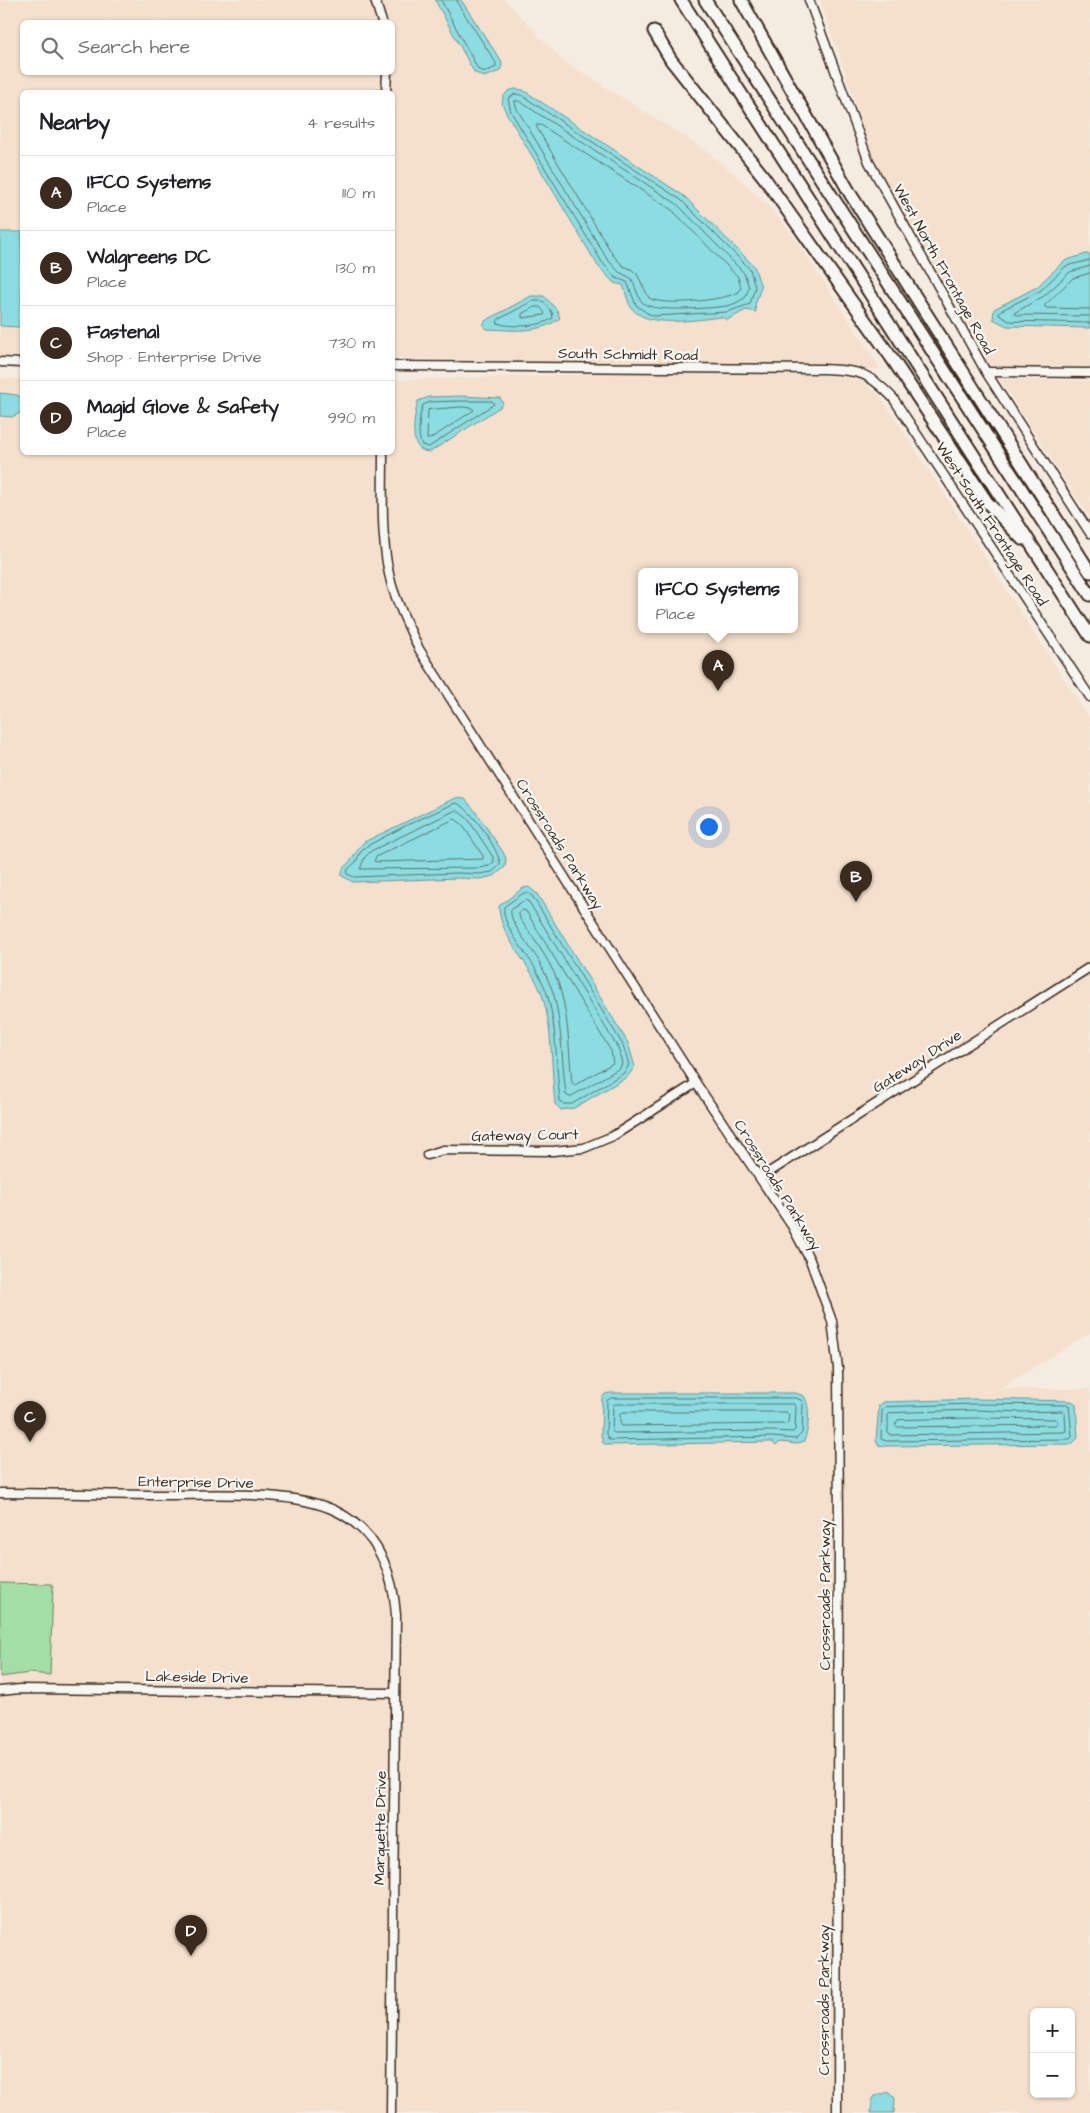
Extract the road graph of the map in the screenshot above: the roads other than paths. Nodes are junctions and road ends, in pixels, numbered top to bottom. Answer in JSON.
{"nodes":[{"id":1,"x":375,"y":0,"type":"edge"},
{"id":2,"x":681,"y":0,"type":"edge"},
{"id":3,"x":705,"y":0,"type":"edge"},
{"id":4,"x":741,"y":0,"type":"edge"},
{"id":5,"x":809,"y":0,"type":"edge"},
{"id":6,"x":381,"y":20,"type":"edge"},
{"id":7,"x":654,"y":31,"type":"dead end"},
{"id":8,"x":387,"y":75,"type":"edge"},
{"id":9,"x":386,"y":90,"type":"edge"},
{"id":10,"x":0,"y":362,"type":"edge"},
{"id":11,"x":20,"y":363,"type":"edge"},
{"id":12,"x":395,"y":366,"type":"edge"},
{"id":13,"x":986,"y":372,"type":"junction"},
{"id":14,"x":863,"y":373,"type":"joint"},
{"id":15,"x":1090,"y":373,"type":"edge"},
{"id":16,"x":383,"y":455,"type":"edge"},
{"id":17,"x":1090,"y":533,"type":"edge"},
{"id":18,"x":1041,"y":558,"type":"junction"},
{"id":19,"x":1090,"y":572,"type":"edge"},
{"id":20,"x":1090,"y":595,"type":"edge"},
{"id":21,"x":1090,"y":636,"type":"edge"},
{"id":22,"x":1090,"y":697,"type":"edge"},
{"id":23,"x":1090,"y":967,"type":"edge"},
{"id":24,"x":696,"y":1083,"type":"junction"},
{"id":25,"x":427,"y":1155,"type":"dead end"},
{"id":26,"x":760,"y":1178,"type":"junction"},
{"id":27,"x":0,"y":1492,"type":"edge"},
{"id":28,"x":377,"y":1546,"type":"joint"},
{"id":29,"x":0,"y":1691,"type":"edge"},
{"id":30,"x":395,"y":1693,"type":"junction"},
{"id":31,"x":391,"y":2113,"type":"edge"},
{"id":32,"x":837,"y":2113,"type":"edge"}],
"edges":[{"from":1,"to":6,"type":"street"},
{"from":2,"to":18,"type":"highway"},
{"from":3,"to":20,"type":"highway"},
{"from":4,"to":19,"type":"highway"},
{"from":5,"to":13,"type":"street","name":"West North Frontage Road"},
{"from":7,"to":18,"type":"highway"},
{"from":8,"to":9,"type":"street"},
{"from":10,"to":11,"type":"street"},
{"from":12,"to":14,"type":"street","name":"South Schmidt Road"},
{"from":13,"to":15,"type":"street"},
{"from":13,"to":17,"type":"street","name":"West North Frontage Road"},
{"from":14,"to":22,"type":"street","name":"West South Frontage Road"},
{"from":16,"to":24,"type":"street","name":"Crossroads Parkway"},
{"from":18,"to":21,"type":"highway"},
{"from":23,"to":26,"type":"street","name":"Gateway Drive"},
{"from":24,"to":25,"type":"street","name":"Gateway Court"},
{"from":24,"to":26,"type":"street","name":"Crossroads Parkway"},
{"from":26,"to":32,"type":"street","name":"Crossroads Parkway"},
{"from":27,"to":28,"type":"street","name":"Enterprise Drive"},
{"from":28,"to":30,"type":"street","name":"Marquette Drive"},
{"from":29,"to":30,"type":"street","name":"Lakeside Drive"},
{"from":30,"to":31,"type":"street","name":"Marquette Drive"}]}
